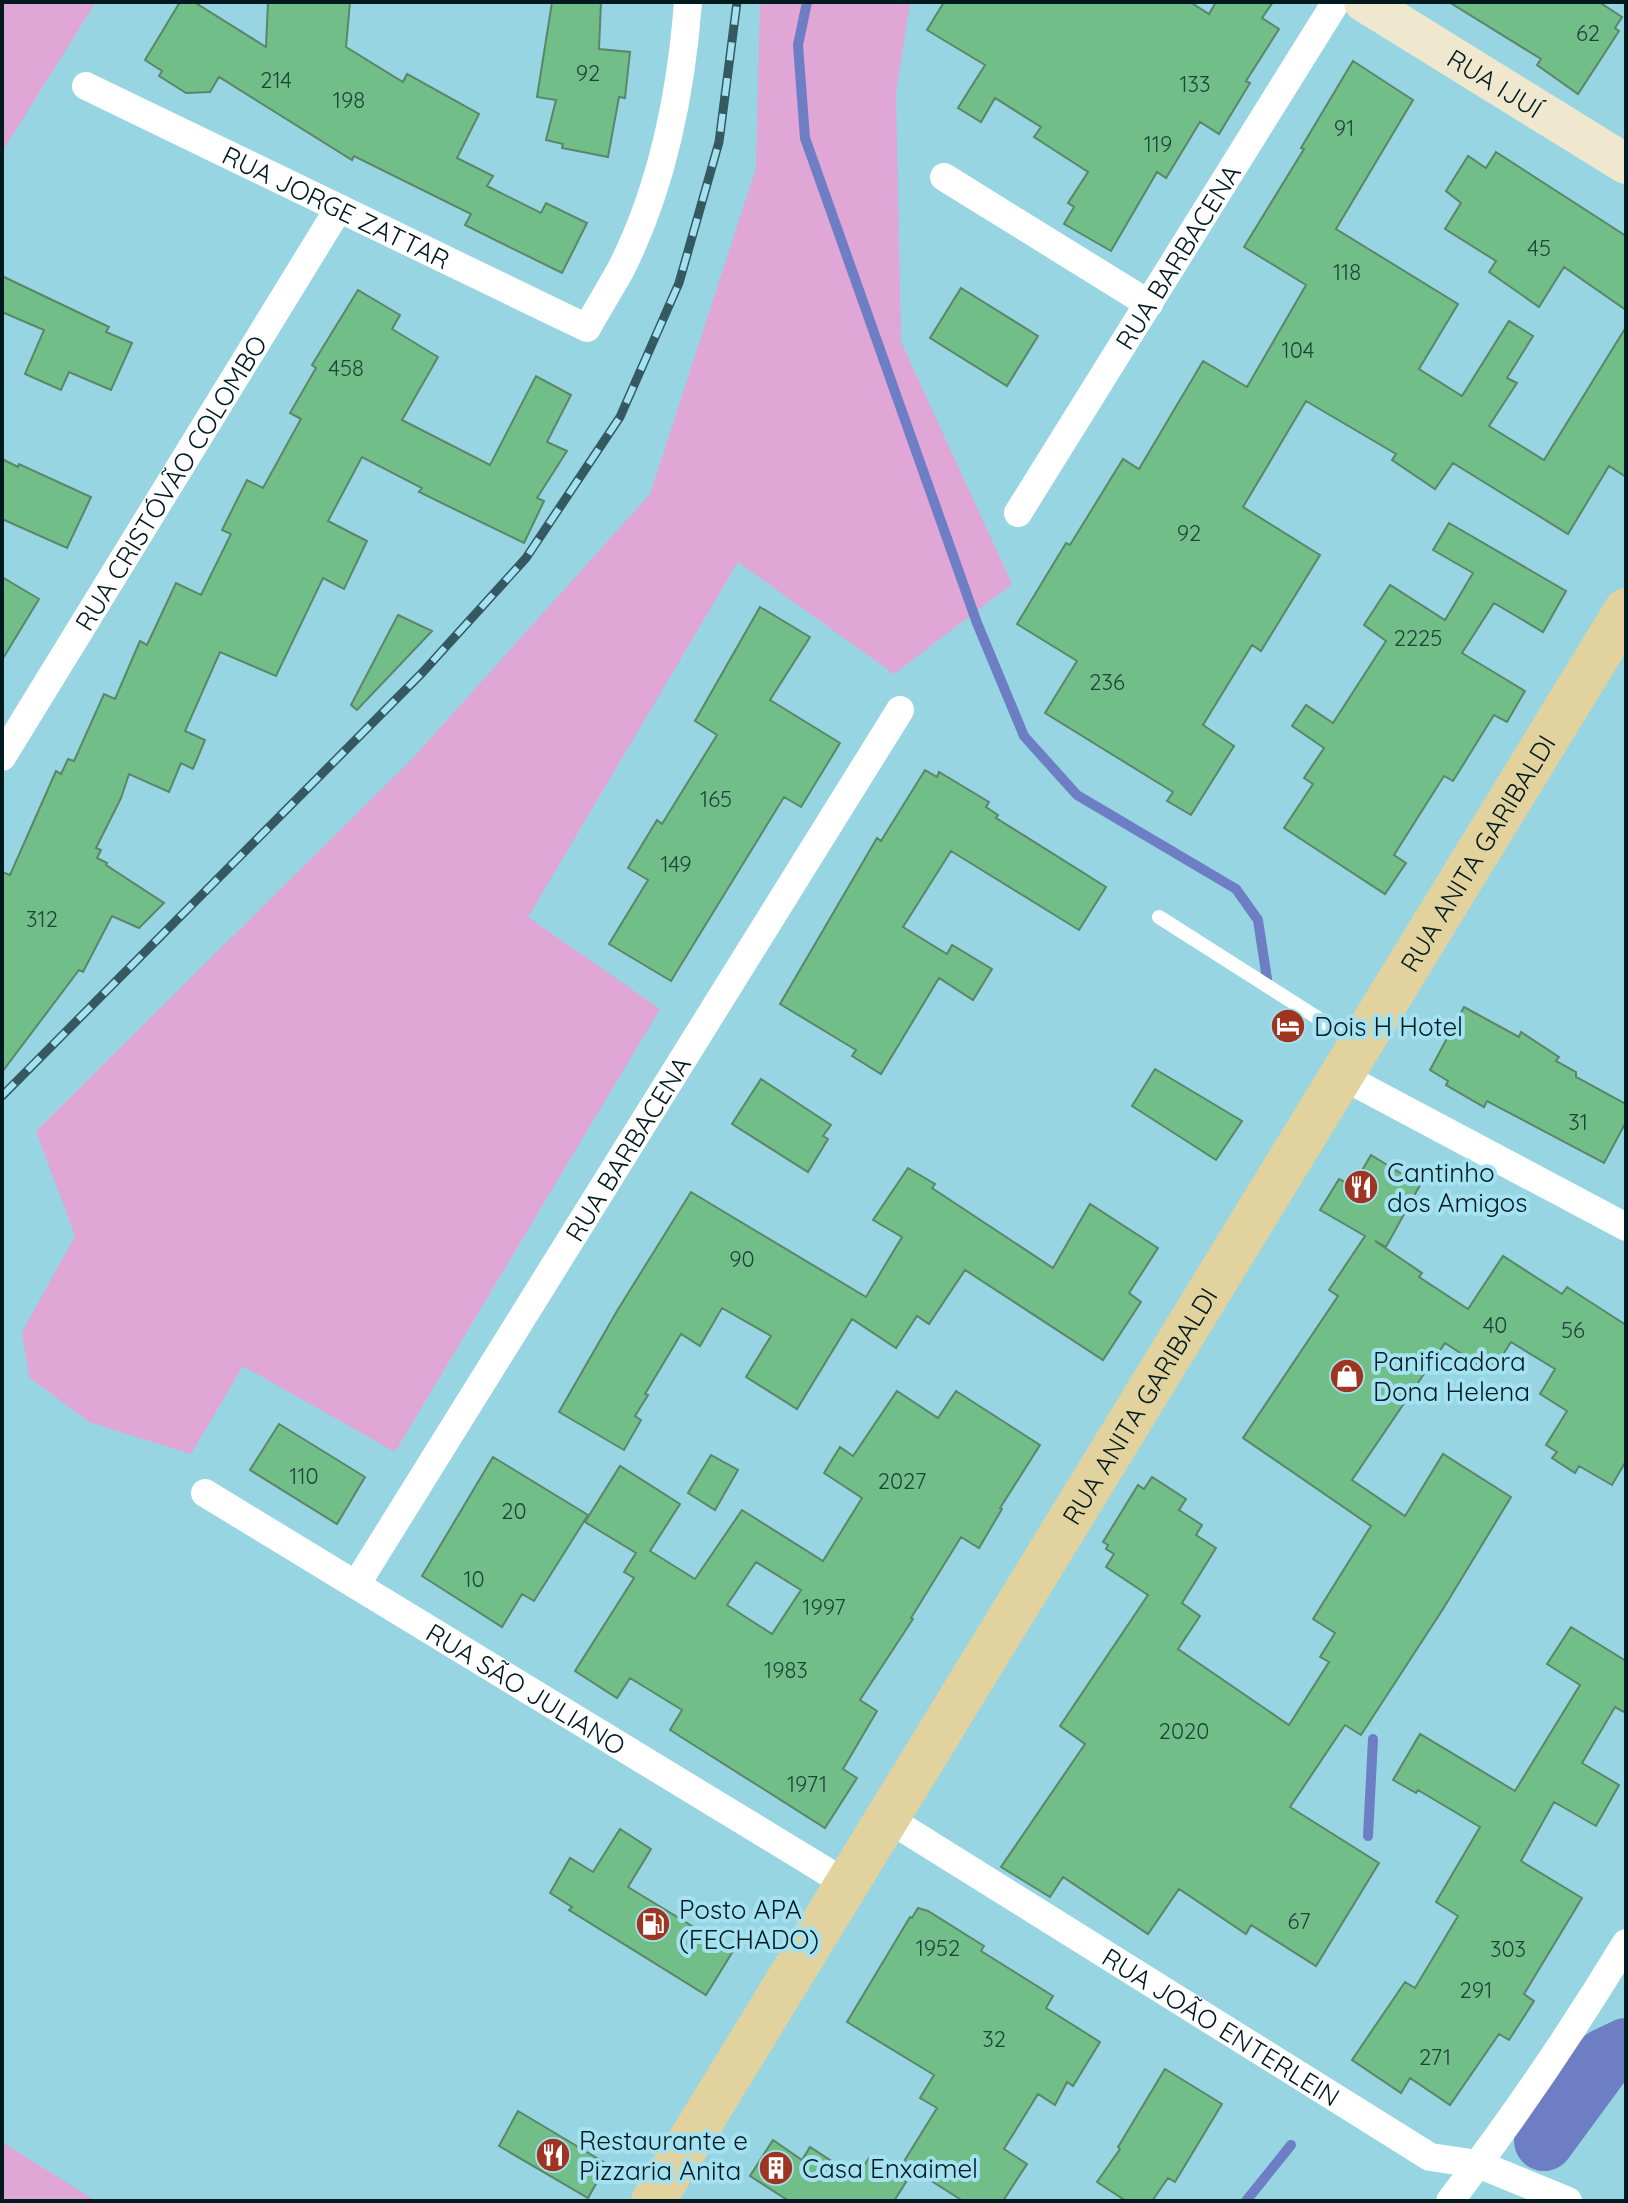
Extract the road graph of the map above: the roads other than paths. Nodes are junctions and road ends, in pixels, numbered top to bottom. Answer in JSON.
{"nodes":[{"id":1,"x":688,"y":2,"type":"edge"},
{"id":2,"x":1336,"y":2,"type":"edge"},
{"id":3,"x":1364,"y":2,"type":"edge"},
{"id":4,"x":86,"y":86,"type":"dead end"},
{"id":5,"x":1626,"y":164,"type":"edge"},
{"id":6,"x":944,"y":177,"type":"dead end"},
{"id":7,"x":339,"y":208,"type":"junction"},
{"id":8,"x":1149,"y":304,"type":"junction"},
{"id":9,"x":1018,"y":513,"type":"dead end"},
{"id":10,"x":1626,"y":610,"type":"edge"},
{"id":11,"x":900,"y":710,"type":"dead end"},
{"id":12,"x":2,"y":757,"type":"edge"},
{"id":13,"x":1159,"y":917,"type":"dead end"},
{"id":14,"x":1351,"y":1060,"type":"junction"},
{"id":15,"x":1626,"y":1227,"type":"edge"},
{"id":16,"x":205,"y":1493,"type":"dead end"},
{"id":17,"x":356,"y":1585,"type":"junction"},
{"id":18,"x":887,"y":1818,"type":"junction"},
{"id":19,"x":847,"y":1884,"type":"junction"},
{"id":20,"x":1626,"y":1943,"type":"edge"},
{"id":21,"x":1478,"y":2164,"type":"junction"},
{"id":22,"x":653,"y":2201,"type":"edge"},
{"id":23,"x":1450,"y":2201,"type":"edge"},
{"id":24,"x":1568,"y":2201,"type":"edge"}],
"edges":[{"from":1,"to":7,"type":"street","name":"RUA JORGE ZATTAR"},
{"from":2,"to":8,"type":"street","name":"RUA BARBACENA"},
{"from":3,"to":5,"type":"main road","name":"RUA IJUÍ"},
{"from":4,"to":7,"type":"street","name":"RUA JORGE ZATTAR"},
{"from":6,"to":8,"type":"street"},
{"from":7,"to":12,"type":"street","name":"RUA CRISTÓVÃO COLOMBO"},
{"from":8,"to":9,"type":"street","name":"RUA BARBACENA"},
{"from":10,"to":14,"type":"main road","name":"RUA ANITA GARIBALDI"},
{"from":11,"to":17,"type":"street","name":"RUA BARBACENA"},
{"from":13,"to":14,"type":"lane"},
{"from":14,"to":15,"type":"street"},
{"from":14,"to":18,"type":"main road","name":"RUA ANITA GARIBALDI"},
{"from":16,"to":17,"type":"street","name":"RUA SÃO JULIANO"},
{"from":17,"to":19,"type":"street","name":"RUA SÃO JULIANO"},
{"from":18,"to":19,"type":"main road","name":"RUA ANITA GARIBALDI"},
{"from":18,"to":21,"type":"street","name":"RUA JOÃO ENTERLEIN"},
{"from":19,"to":22,"type":"main road","name":"RUA ANITA GARIBALDI"},
{"from":20,"to":21,"type":"street"},
{"from":21,"to":23,"type":"street"},
{"from":21,"to":24,"type":"street","name":"RUA JOÃO ENTERLEIN"}]}
